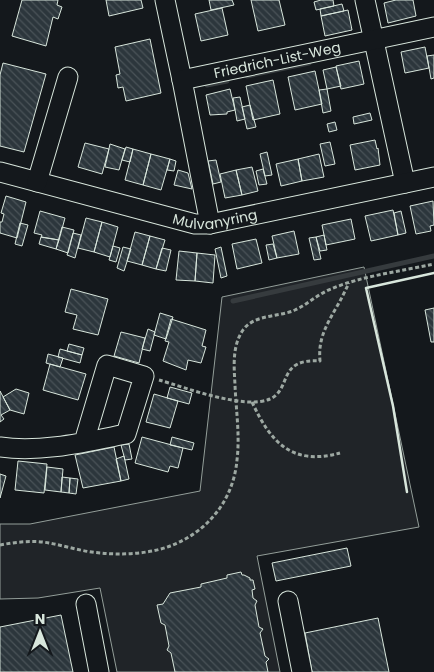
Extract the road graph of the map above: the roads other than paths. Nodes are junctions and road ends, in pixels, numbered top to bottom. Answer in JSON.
{"nodes":[{"id":1,"x":165,"y":0,"type":"edge"},
{"id":2,"x":365,"y":0,"type":"edge"},
{"id":3,"x":434,"y":27,"type":"edge"},
{"id":4,"x":373,"y":40,"type":"junction"},
{"id":5,"x":68,"y":77,"type":"dead end"},
{"id":6,"x":182,"y":80,"type":"junction"},
{"id":7,"x":0,"y":172,"type":"edge"},
{"id":8,"x":434,"y":177,"type":"edge"},
{"id":9,"x":37,"y":182,"type":"junction"},
{"id":10,"x":405,"y":183,"type":"junction"},
{"id":11,"x":210,"y":224,"type":"junction"},
{"id":12,"x":84,"y":442,"type":"junction"},
{"id":13,"x":0,"y":448,"type":"edge"},
{"id":14,"x":288,"y":601,"type":"dead end"},
{"id":15,"x":86,"y":604,"type":"dead end"},
{"id":16,"x":99,"y":672,"type":"edge"},
{"id":17,"x":302,"y":672,"type":"edge"}],
"edges":[{"from":1,"to":6,"type":"street"},
{"from":2,"to":4,"type":"street"},
{"from":3,"to":4,"type":"street","name":"Friedrich-List-Weg"},
{"from":4,"to":6,"type":"street","name":"Friedrich-List-Weg"},
{"from":4,"to":10,"type":"street"},
{"from":5,"to":9,"type":"street"},
{"from":6,"to":11,"type":"street"},
{"from":7,"to":9,"type":"street","name":"Mulvanyring"},
{"from":8,"to":10,"type":"street","name":"Mulvanyring"},
{"from":9,"to":11,"type":"street","name":"Mulvanyring"},
{"from":10,"to":11,"type":"street","name":"Mulvanyring"},
{"from":12,"to":12,"type":"street"},
{"from":12,"to":13,"type":"street"},
{"from":14,"to":17,"type":"street"},
{"from":15,"to":16,"type":"street"}]}
